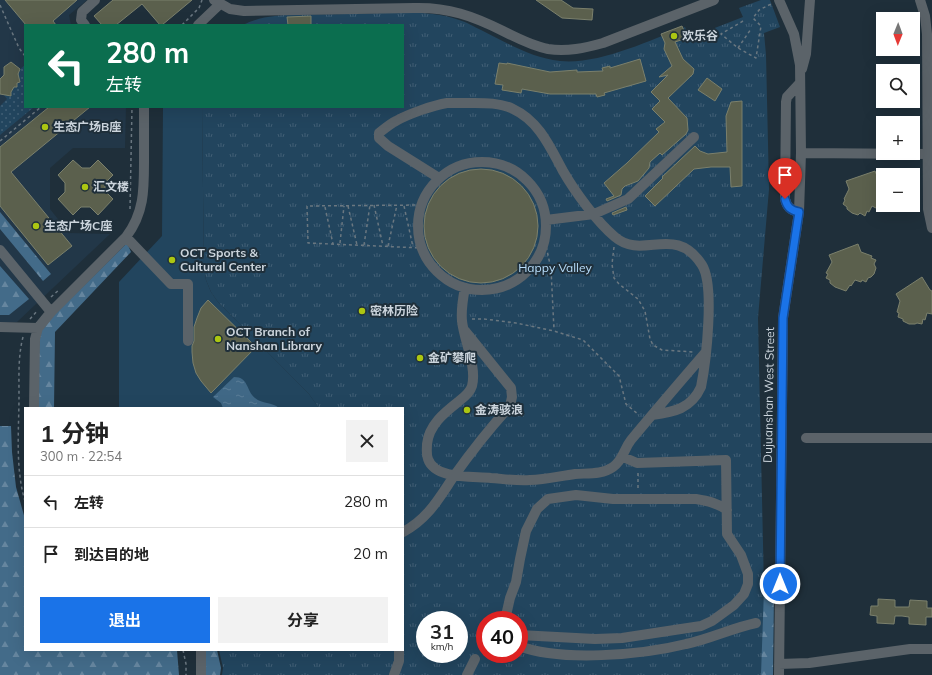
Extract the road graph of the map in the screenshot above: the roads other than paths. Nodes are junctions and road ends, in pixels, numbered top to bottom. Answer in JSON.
{"nodes":[{"id":1,"x":95,"y":0,"type":"edge"},
{"id":2,"x":714,"y":0,"type":"edge"},
{"id":3,"x":810,"y":0,"type":"edge"},
{"id":4,"x":920,"y":0,"type":"edge"},
{"id":5,"x":217,"y":2,"type":"edge"},
{"id":6,"x":775,"y":2,"type":"edge"},
{"id":7,"x":82,"y":24,"type":"edge"},
{"id":8,"x":199,"y":24,"type":"edge"},
{"id":9,"x":800,"y":79,"type":"junction"},
{"id":10,"x":144,"y":108,"type":"edge"},
{"id":11,"x":930,"y":123,"type":"edge"},
{"id":12,"x":694,"y":137,"type":"dead end"},
{"id":13,"x":801,"y":153,"type":"junction"},
{"id":14,"x":928,"y":154,"type":"junction"},
{"id":15,"x":439,"y":178,"type":"junction"},
{"id":16,"x":799,"y":212,"type":"junction"},
{"id":17,"x":594,"y":214,"type":"junction"},
{"id":18,"x":546,"y":220,"type":"junction"},
{"id":19,"x":932,"y":228,"type":"edge"},
{"id":20,"x":126,"y":237,"type":"junction"},
{"id":21,"x":0,"y":250,"type":"edge"},
{"id":22,"x":465,"y":288,"type":"junction"},
{"id":23,"x":51,"y":312,"type":"junction"},
{"id":24,"x":0,"y":327,"type":"edge"},
{"id":25,"x":38,"y":328,"type":"junction"},
{"id":26,"x":464,"y":330,"type":"junction"},
{"id":27,"x":188,"y":341,"type":"dead end"},
{"id":28,"x":705,"y":353,"type":"junction"},
{"id":29,"x":34,"y":407,"type":"edge"},
{"id":30,"x":649,"y":418,"type":"junction"},
{"id":31,"x":806,"y":438,"type":"dead end"},
{"id":32,"x":932,"y":438,"type":"edge"},
{"id":33,"x":623,"y":457,"type":"junction"},
{"id":34,"x":454,"y":476,"type":"junction"},
{"id":35,"x":726,"y":510,"type":"junction"},
{"id":36,"x":404,"y":531,"type":"edge"},
{"id":37,"x":507,"y":611,"type":"edge"},
{"id":38,"x":756,"y":623,"type":"dead end"},
{"id":39,"x":528,"y":635,"type":"edge"},
{"id":40,"x":638,"y":636,"type":"junction"},
{"id":41,"x":528,"y":649,"type":"edge"},
{"id":42,"x":932,"y":649,"type":"edge"},
{"id":43,"x":201,"y":651,"type":"edge"},
{"id":44,"x":399,"y":651,"type":"edge"},
{"id":45,"x":641,"y":652,"type":"junction"},
{"id":46,"x":475,"y":659,"type":"dead end"},
{"id":47,"x":779,"y":664,"type":"junction"},
{"id":48,"x":201,"y":675,"type":"edge"},
{"id":49,"x":394,"y":675,"type":"edge"},
{"id":50,"x":467,"y":675,"type":"edge"},
{"id":51,"x":779,"y":675,"type":"edge"}],
"edges":[{"from":1,"to":7,"type":"street"},
{"from":2,"to":5,"type":"street"},
{"from":3,"to":9,"type":"street"},
{"from":4,"to":11,"type":"street"},
{"from":5,"to":8,"type":"street"},
{"from":6,"to":9,"type":"street","name":"Dujuanshan West Street"},
{"from":9,"to":13,"type":"street","name":"Dujuanshan West Street"},
{"from":9,"to":16,"type":"street"},
{"from":10,"to":20,"type":"street"},
{"from":11,"to":14,"type":"street"},
{"from":12,"to":17,"type":"street"},
{"from":13,"to":14,"type":"street"},
{"from":13,"to":16,"type":"street","name":"Dujuanshan West Street"},
{"from":14,"to":19,"type":"street"},
{"from":15,"to":17,"type":"street"},
{"from":15,"to":18,"type":"street"},
{"from":15,"to":22,"type":"street"},
{"from":16,"to":47,"type":"street","name":"Dujuanshan West Street"},
{"from":17,"to":18,"type":"street"},
{"from":17,"to":28,"type":"street"},
{"from":18,"to":22,"type":"street"},
{"from":20,"to":23,"type":"street"},
{"from":20,"to":27,"type":"street"},
{"from":21,"to":23,"type":"street"},
{"from":22,"to":26,"type":"street"},
{"from":23,"to":25,"type":"street"},
{"from":24,"to":25,"type":"street"},
{"from":25,"to":29,"type":"street"},
{"from":26,"to":34,"type":"street"},
{"from":26,"to":34,"type":"street"},
{"from":28,"to":30,"type":"street"},
{"from":28,"to":30,"type":"street"},
{"from":30,"to":33,"type":"street"},
{"from":31,"to":32,"type":"street"},
{"from":33,"to":34,"type":"street"},
{"from":33,"to":35,"type":"street"},
{"from":34,"to":36,"type":"street"},
{"from":35,"to":37,"type":"street"},
{"from":35,"to":40,"type":"street"},
{"from":38,"to":45,"type":"street"},
{"from":39,"to":40,"type":"street"},
{"from":40,"to":45,"type":"street"},
{"from":41,"to":45,"type":"street"},
{"from":42,"to":47,"type":"street"},
{"from":43,"to":48,"type":"street"},
{"from":44,"to":49,"type":"street"},
{"from":46,"to":50,"type":"street"},
{"from":47,"to":51,"type":"street","name":"Dujuanshan West Street"}]}
